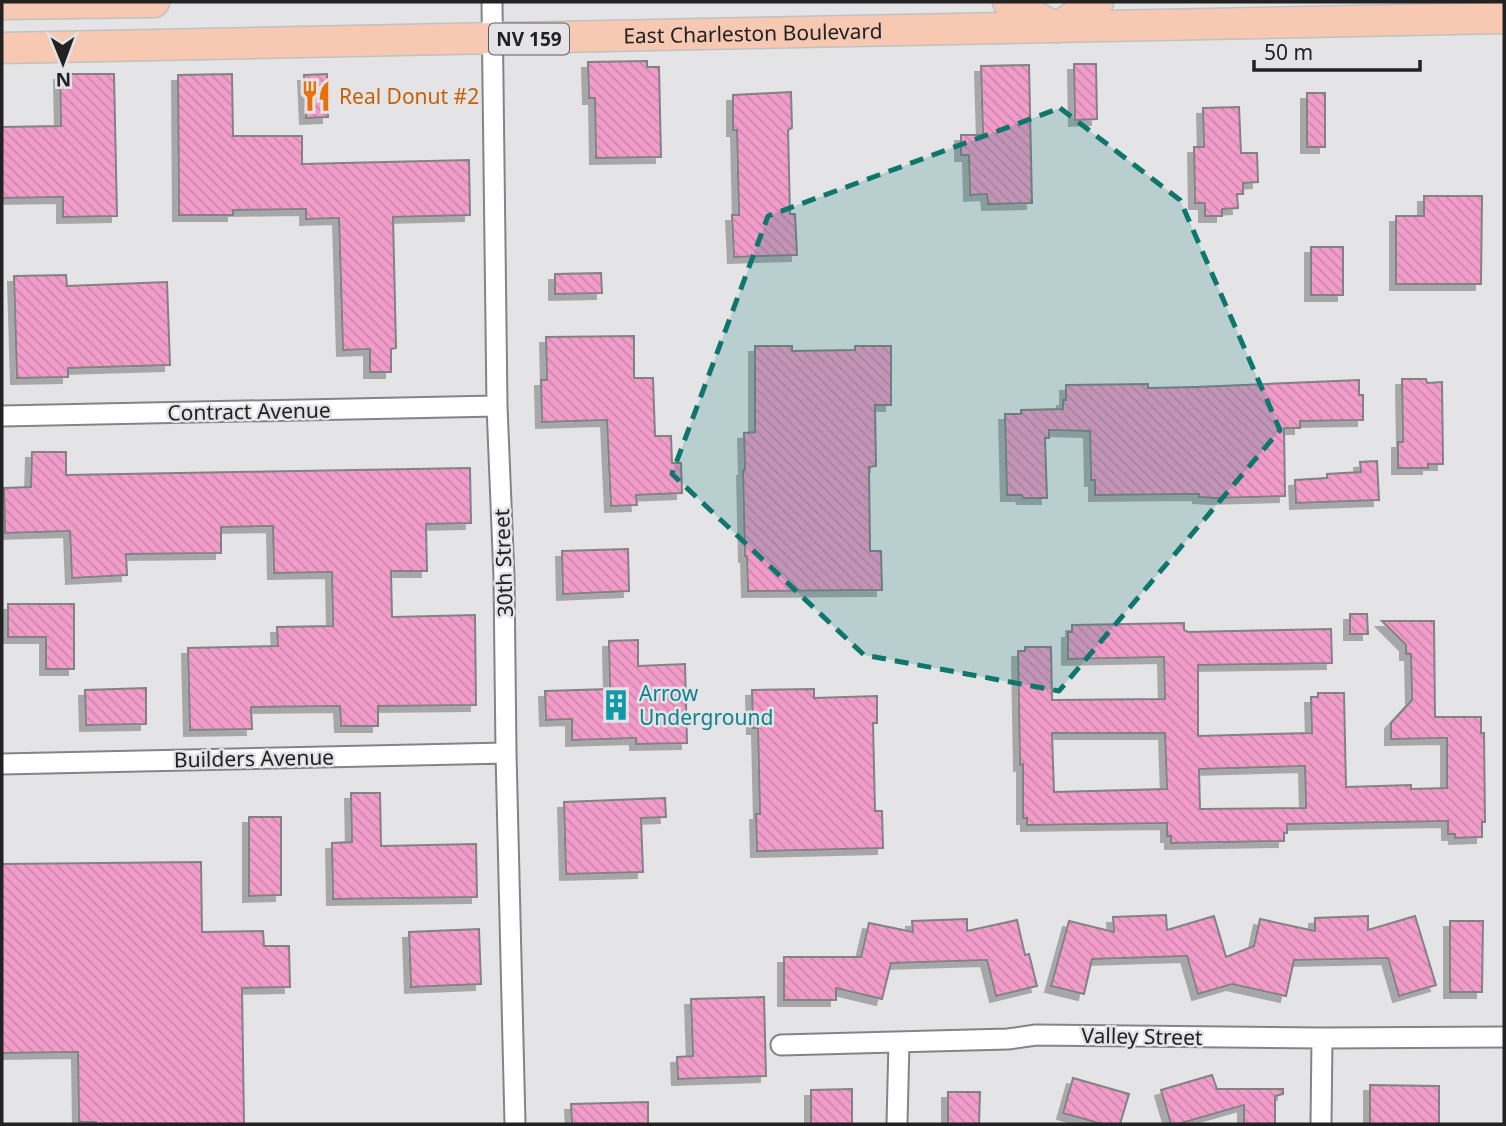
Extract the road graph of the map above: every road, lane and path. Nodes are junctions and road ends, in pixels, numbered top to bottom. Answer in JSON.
{"nodes":[{"id":1,"x":154,"y":2,"type":"edge"},
{"id":2,"x":492,"y":2,"type":"edge"},
{"id":3,"x":1007,"y":2,"type":"edge"},
{"id":4,"x":1098,"y":2,"type":"edge"},
{"id":5,"x":2,"y":4,"type":"edge"},
{"id":6,"x":1504,"y":18,"type":"edge"},
{"id":7,"x":1056,"y":28,"type":"junction"},
{"id":8,"x":493,"y":40,"type":"junction"},
{"id":9,"x":2,"y":48,"type":"edge"},
{"id":10,"x":497,"y":406,"type":"junction"},
{"id":11,"x":2,"y":416,"type":"edge"},
{"id":12,"x":506,"y":753,"type":"junction"},
{"id":13,"x":2,"y":764,"type":"edge"},
{"id":14,"x":1504,"y":1037,"type":"edge"},
{"id":15,"x":1322,"y":1038,"type":"junction"},
{"id":16,"x":899,"y":1042,"type":"junction"},
{"id":17,"x":780,"y":1045,"type":"dead end"},
{"id":18,"x":515,"y":1124,"type":"edge"},
{"id":19,"x":897,"y":1124,"type":"edge"},
{"id":20,"x":1321,"y":1124,"type":"edge"}],
"edges":[{"from":1,"to":5,"type":"main road"},
{"from":2,"to":8,"type":"street","name":"30th Street"},
{"from":3,"to":7,"type":"main road"},
{"from":4,"to":7,"type":"main road"},
{"from":6,"to":7,"type":"main road","name":"East Charleston Boulevard","number":"NV 159"},
{"from":7,"to":8,"type":"main road","name":"East Charleston Boulevard","number":"NV 159"},
{"from":8,"to":9,"type":"main road","name":"East Charleston Boulevard","number":"NV 159"},
{"from":8,"to":10,"type":"street","name":"30th Street"},
{"from":10,"to":11,"type":"street","name":"Contract Avenue"},
{"from":10,"to":12,"type":"street","name":"30th Street"},
{"from":12,"to":13,"type":"street","name":"Builders Avenue"},
{"from":12,"to":18,"type":"street","name":"30th Street"},
{"from":14,"to":15,"type":"street","name":"Valley Street"},
{"from":15,"to":16,"type":"street","name":"Valley Street"},
{"from":15,"to":20,"type":"street"},
{"from":16,"to":17,"type":"street","name":"Valley Street"},
{"from":16,"to":19,"type":"street"}]}
